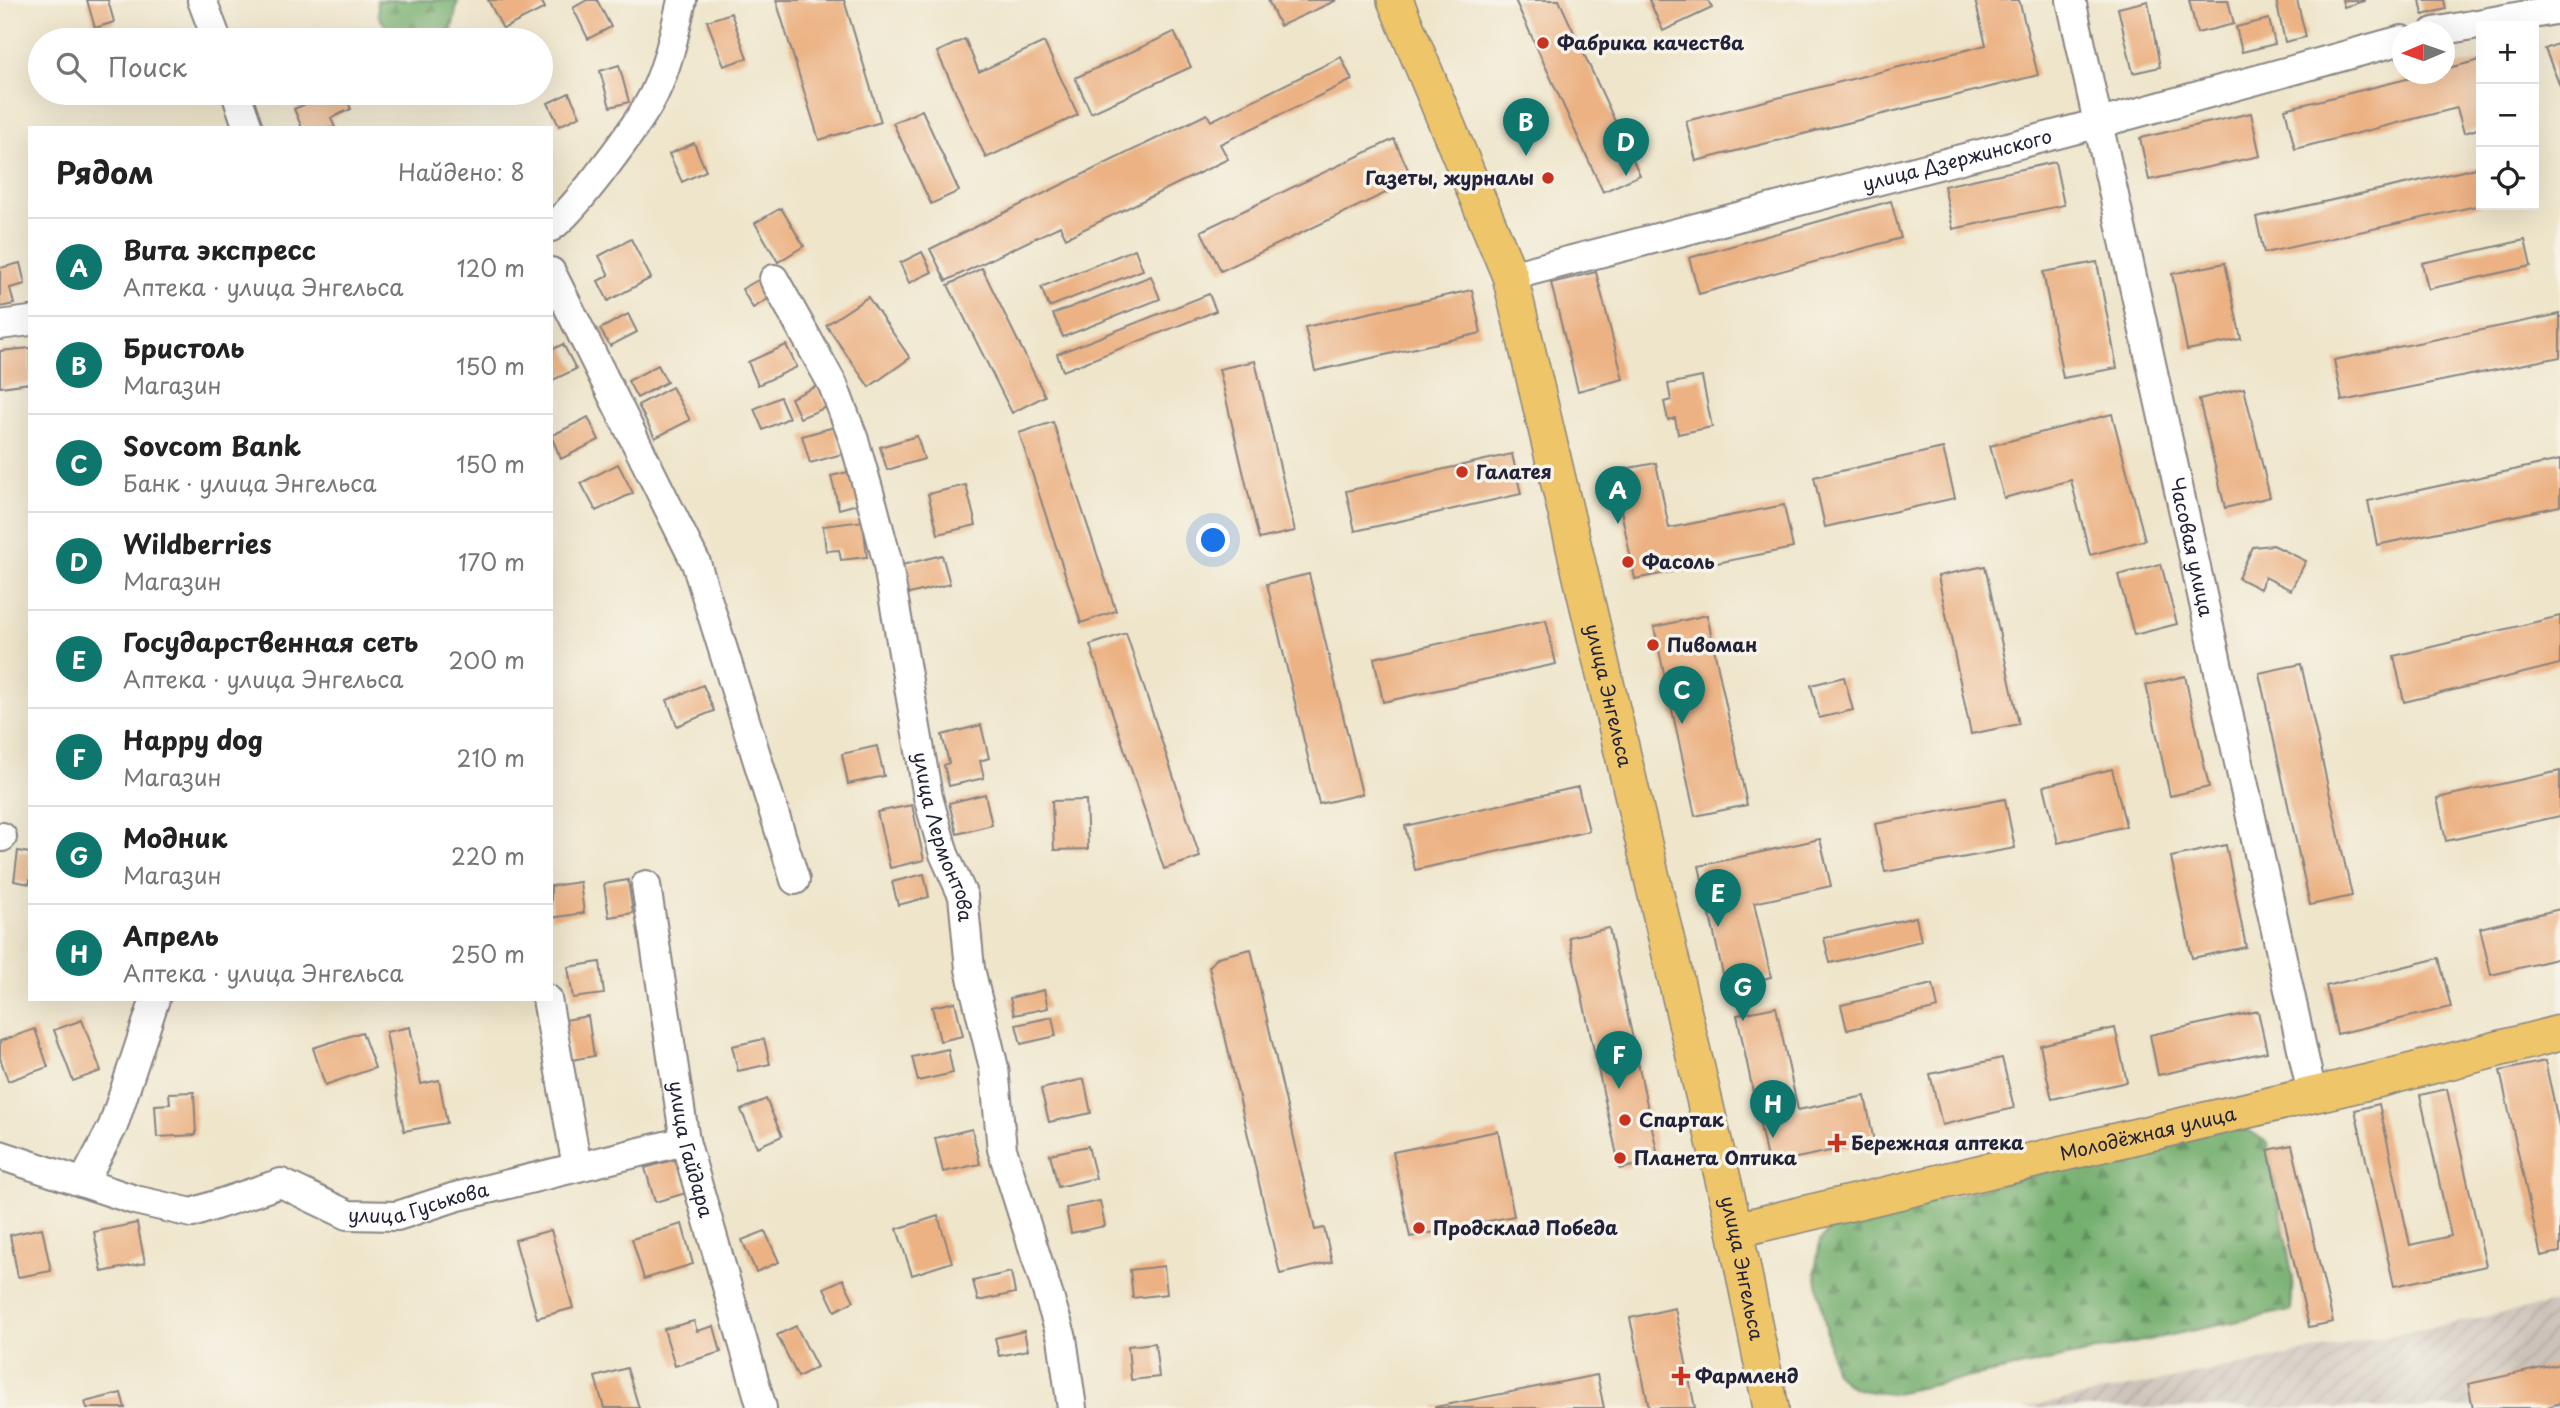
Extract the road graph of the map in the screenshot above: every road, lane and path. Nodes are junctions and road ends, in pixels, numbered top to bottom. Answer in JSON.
{"nodes":[{"id":1,"x":202,"y":0,"type":"edge"},
{"id":2,"x":682,"y":0,"type":"edge"},
{"id":3,"x":1395,"y":0,"type":"edge"},
{"id":4,"x":2071,"y":0,"type":"edge"},
{"id":5,"x":2560,"y":9,"type":"edge"},
{"id":6,"x":212,"y":28,"type":"edge"},
{"id":7,"x":2455,"y":28,"type":"edge"},
{"id":8,"x":2392,"y":43,"type":"edge"},
{"id":9,"x":240,"y":105,"type":"edge"},
{"id":10,"x":2100,"y":123,"type":"junction"},
{"id":11,"x":247,"y":126,"type":"edge"},
{"id":12,"x":553,"y":227,"type":"edge"},
{"id":13,"x":553,"y":276,"type":"edge"},
{"id":14,"x":1510,"y":276,"type":"junction"},
{"id":15,"x":774,"y":279,"type":"dead end"},
{"id":16,"x":28,"y":321,"type":"edge"},
{"id":17,"x":0,"y":325,"type":"edge"},
{"id":18,"x":795,"y":880,"type":"dead end"},
{"id":19,"x":646,"y":885,"type":"dead end"},
{"id":20,"x":154,"y":1001,"type":"edge"},
{"id":21,"x":547,"y":1001,"type":"edge"},
{"id":22,"x":2560,"y":1033,"type":"edge"},
{"id":23,"x":2312,"y":1094,"type":"junction"},
{"id":24,"x":685,"y":1141,"type":"junction"},
{"id":25,"x":0,"y":1155,"type":"edge"},
{"id":26,"x":577,"y":1167,"type":"junction"},
{"id":27,"x":84,"y":1181,"type":"junction"},
{"id":28,"x":1735,"y":1230,"type":"junction"},
{"id":29,"x":762,"y":1408,"type":"edge"},
{"id":30,"x":1072,"y":1408,"type":"edge"},
{"id":31,"x":1771,"y":1408,"type":"edge"}],
"edges":[{"from":1,"to":6,"type":"street"},
{"from":2,"to":12,"type":"street"},
{"from":3,"to":14,"type":"main road","name":"улица Энгельса"},
{"from":4,"to":10,"type":"street","name":"Часовая улица"},
{"from":5,"to":7,"type":"street"},
{"from":8,"to":10,"type":"street","name":"улица Дзержинского"},
{"from":9,"to":11,"type":"street"},
{"from":10,"to":14,"type":"street","name":"улица Дзержинского"},
{"from":10,"to":23,"type":"street","name":"Часовая улица"},
{"from":13,"to":18,"type":"street"},
{"from":14,"to":28,"type":"main road","name":"улица Энгельса"},
{"from":15,"to":30,"type":"street","name":"улица Лермонтова"},
{"from":16,"to":17,"type":"street"},
{"from":19,"to":24,"type":"street","name":"улица Гайдара"},
{"from":20,"to":27,"type":"street"},
{"from":21,"to":26,"type":"street"},
{"from":22,"to":23,"type":"main road","name":"Молодёжная улица"},
{"from":23,"to":28,"type":"main road","name":"Молодёжная улица"},
{"from":24,"to":26,"type":"street","name":"улица Гуськова"},
{"from":24,"to":29,"type":"street","name":"улица Гайдара"},
{"from":25,"to":27,"type":"street","name":"улица Гуськова"},
{"from":26,"to":27,"type":"street","name":"улица Гуськова"},
{"from":28,"to":31,"type":"main road","name":"улица Энгельса"}]}
